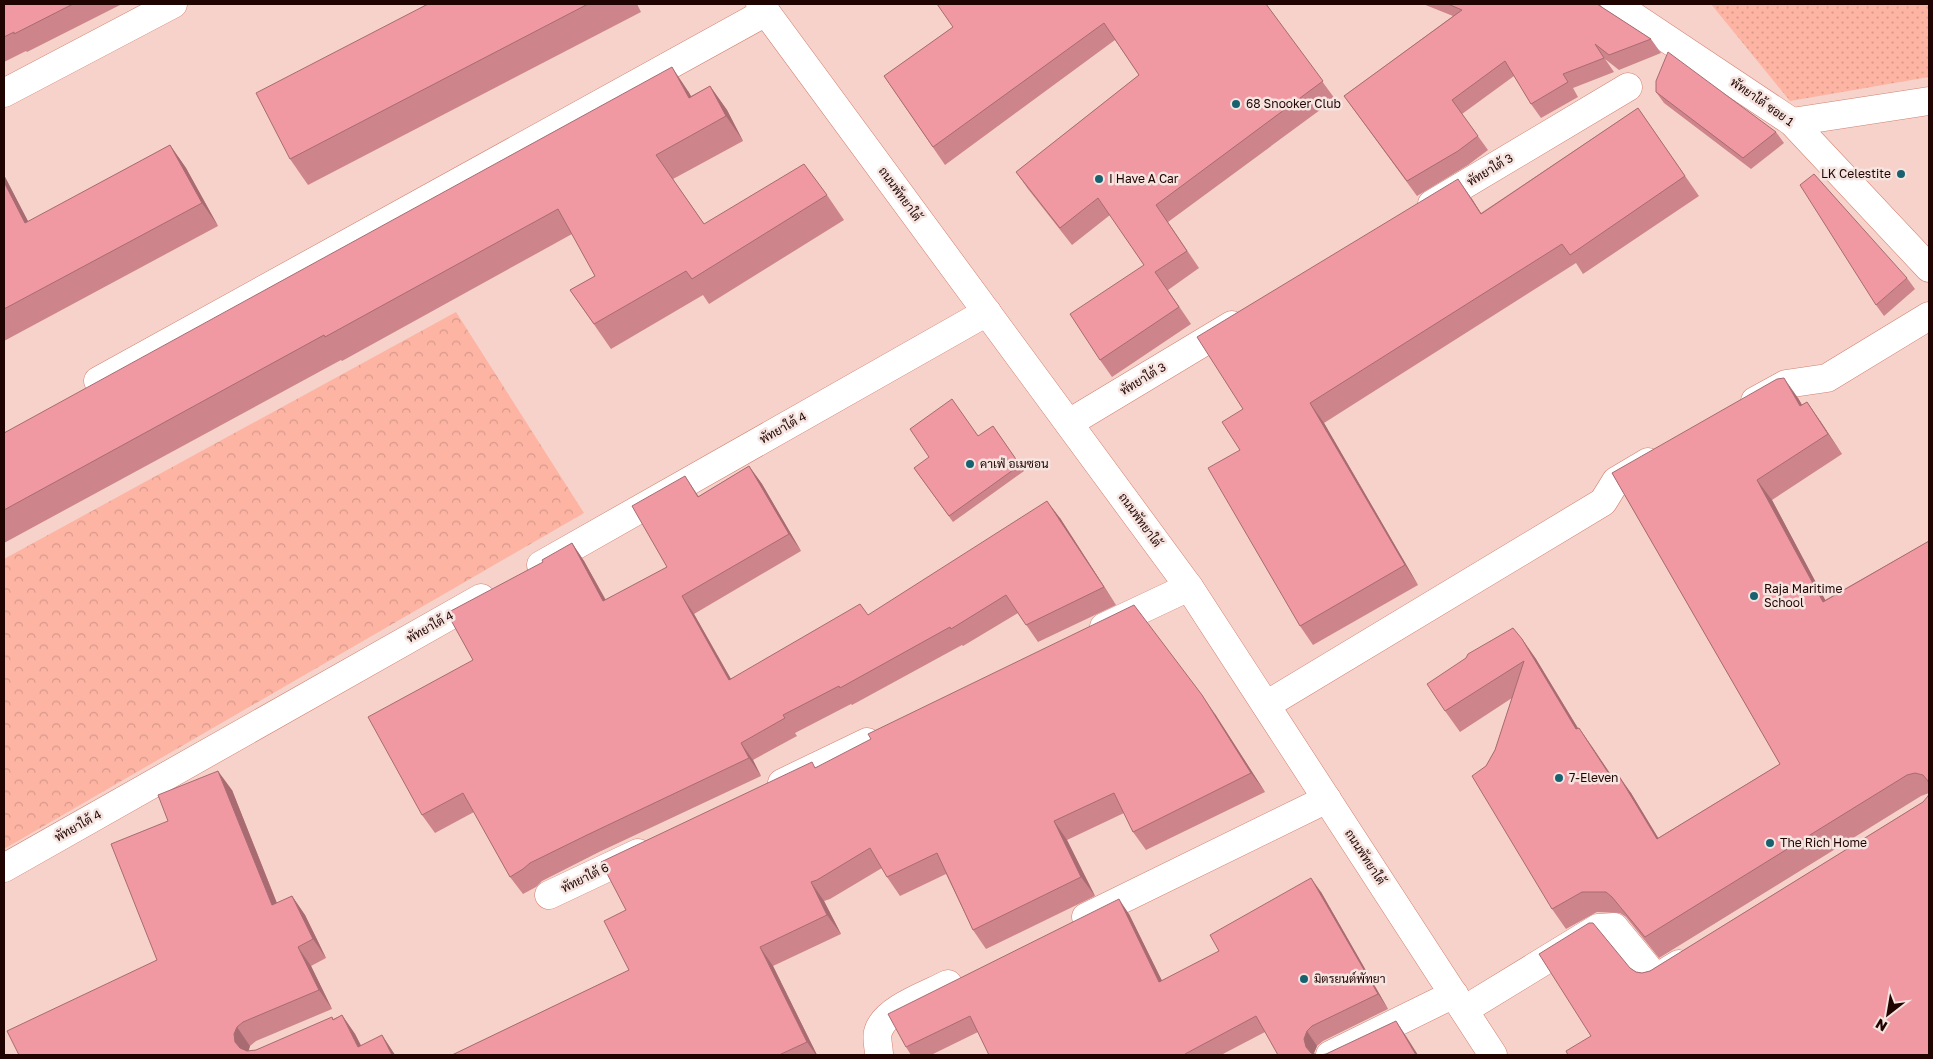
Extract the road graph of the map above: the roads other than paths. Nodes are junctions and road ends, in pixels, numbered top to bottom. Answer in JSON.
{"nodes":[{"id":1,"x":173,"y":4,"type":"edge"},
{"id":2,"x":1615,"y":4,"type":"edge"},
{"id":3,"x":763,"y":8,"type":"edge"},
{"id":4,"x":1628,"y":86,"type":"dead end"},
{"id":5,"x":4,"y":93,"type":"edge"},
{"id":6,"x":1929,"y":102,"type":"edge"},
{"id":7,"x":1792,"y":122,"type":"junction"},
{"id":8,"x":1409,"y":218,"type":"edge"},
{"id":9,"x":1929,"y":268,"type":"edge"},
{"id":10,"x":1256,"y":310,"type":"edge"},
{"id":11,"x":987,"y":312,"type":"junction"},
{"id":12,"x":1929,"y":316,"type":"edge"},
{"id":13,"x":73,"y":395,"type":"edge"},
{"id":14,"x":1735,"y":413,"type":"edge"},
{"id":15,"x":1069,"y":423,"type":"junction"},
{"id":16,"x":1667,"y":452,"type":"edge"},
{"id":17,"x":1189,"y":587,"type":"junction"},
{"id":18,"x":1082,"y":638,"type":"edge"},
{"id":19,"x":1266,"y":705,"type":"junction"},
{"id":20,"x":887,"y":732,"type":"edge"},
{"id":21,"x":762,"y":792,"type":"edge"},
{"id":22,"x":1327,"y":799,"type":"junction"},
{"id":23,"x":656,"y":844,"type":"edge"},
{"id":24,"x":4,"y":868,"type":"edge"},
{"id":25,"x":549,"y":895,"type":"dead end"},
{"id":26,"x":1060,"y":930,"type":"edge"},
{"id":27,"x":1697,"y":953,"type":"edge"},
{"id":28,"x":972,"y":973,"type":"edge"},
{"id":29,"x":1459,"y":1002,"type":"junction"},
{"id":30,"x":879,"y":1055,"type":"edge"},
{"id":31,"x":1330,"y":1055,"type":"edge"},
{"id":32,"x":1493,"y":1055,"type":"edge"}],
"edges":[{"from":1,"to":5,"type":"street"},
{"from":2,"to":7,"type":"street","name":"พัทยาใต้ ซอย 1"},
{"from":3,"to":11,"type":"street","name":"ถนนพัทยาใต้"},
{"from":3,"to":13,"type":"street"},
{"from":4,"to":8,"type":"street","name":"พัทยาใต้ 3"},
{"from":6,"to":7,"type":"street"},
{"from":7,"to":9,"type":"street","name":"พัทยาใต้ ซอย 1"},
{"from":10,"to":15,"type":"street","name":"พัทยาใต้ 3"},
{"from":11,"to":15,"type":"street","name":"ถนนพัทยาใต้"},
{"from":11,"to":24,"type":"street","name":"พัทยาใต้ 4"},
{"from":12,"to":14,"type":"street"},
{"from":15,"to":17,"type":"street","name":"ถนนพัทยาใต้"},
{"from":16,"to":19,"type":"street"},
{"from":17,"to":18,"type":"street"},
{"from":17,"to":19,"type":"street","name":"ถนนพัทยาใต้"},
{"from":19,"to":22,"type":"street","name":"ถนนพัทยาใต้"},
{"from":20,"to":21,"type":"street"},
{"from":22,"to":26,"type":"street"},
{"from":22,"to":29,"type":"street","name":"ถนนพัทยาใต้"},
{"from":23,"to":25,"type":"street","name":"พัทยาใต้ 6"},
{"from":27,"to":29,"type":"street"},
{"from":28,"to":30,"type":"street"},
{"from":29,"to":31,"type":"street"},
{"from":29,"to":32,"type":"street","name":"ถนนพัทยาใต้"}]}
